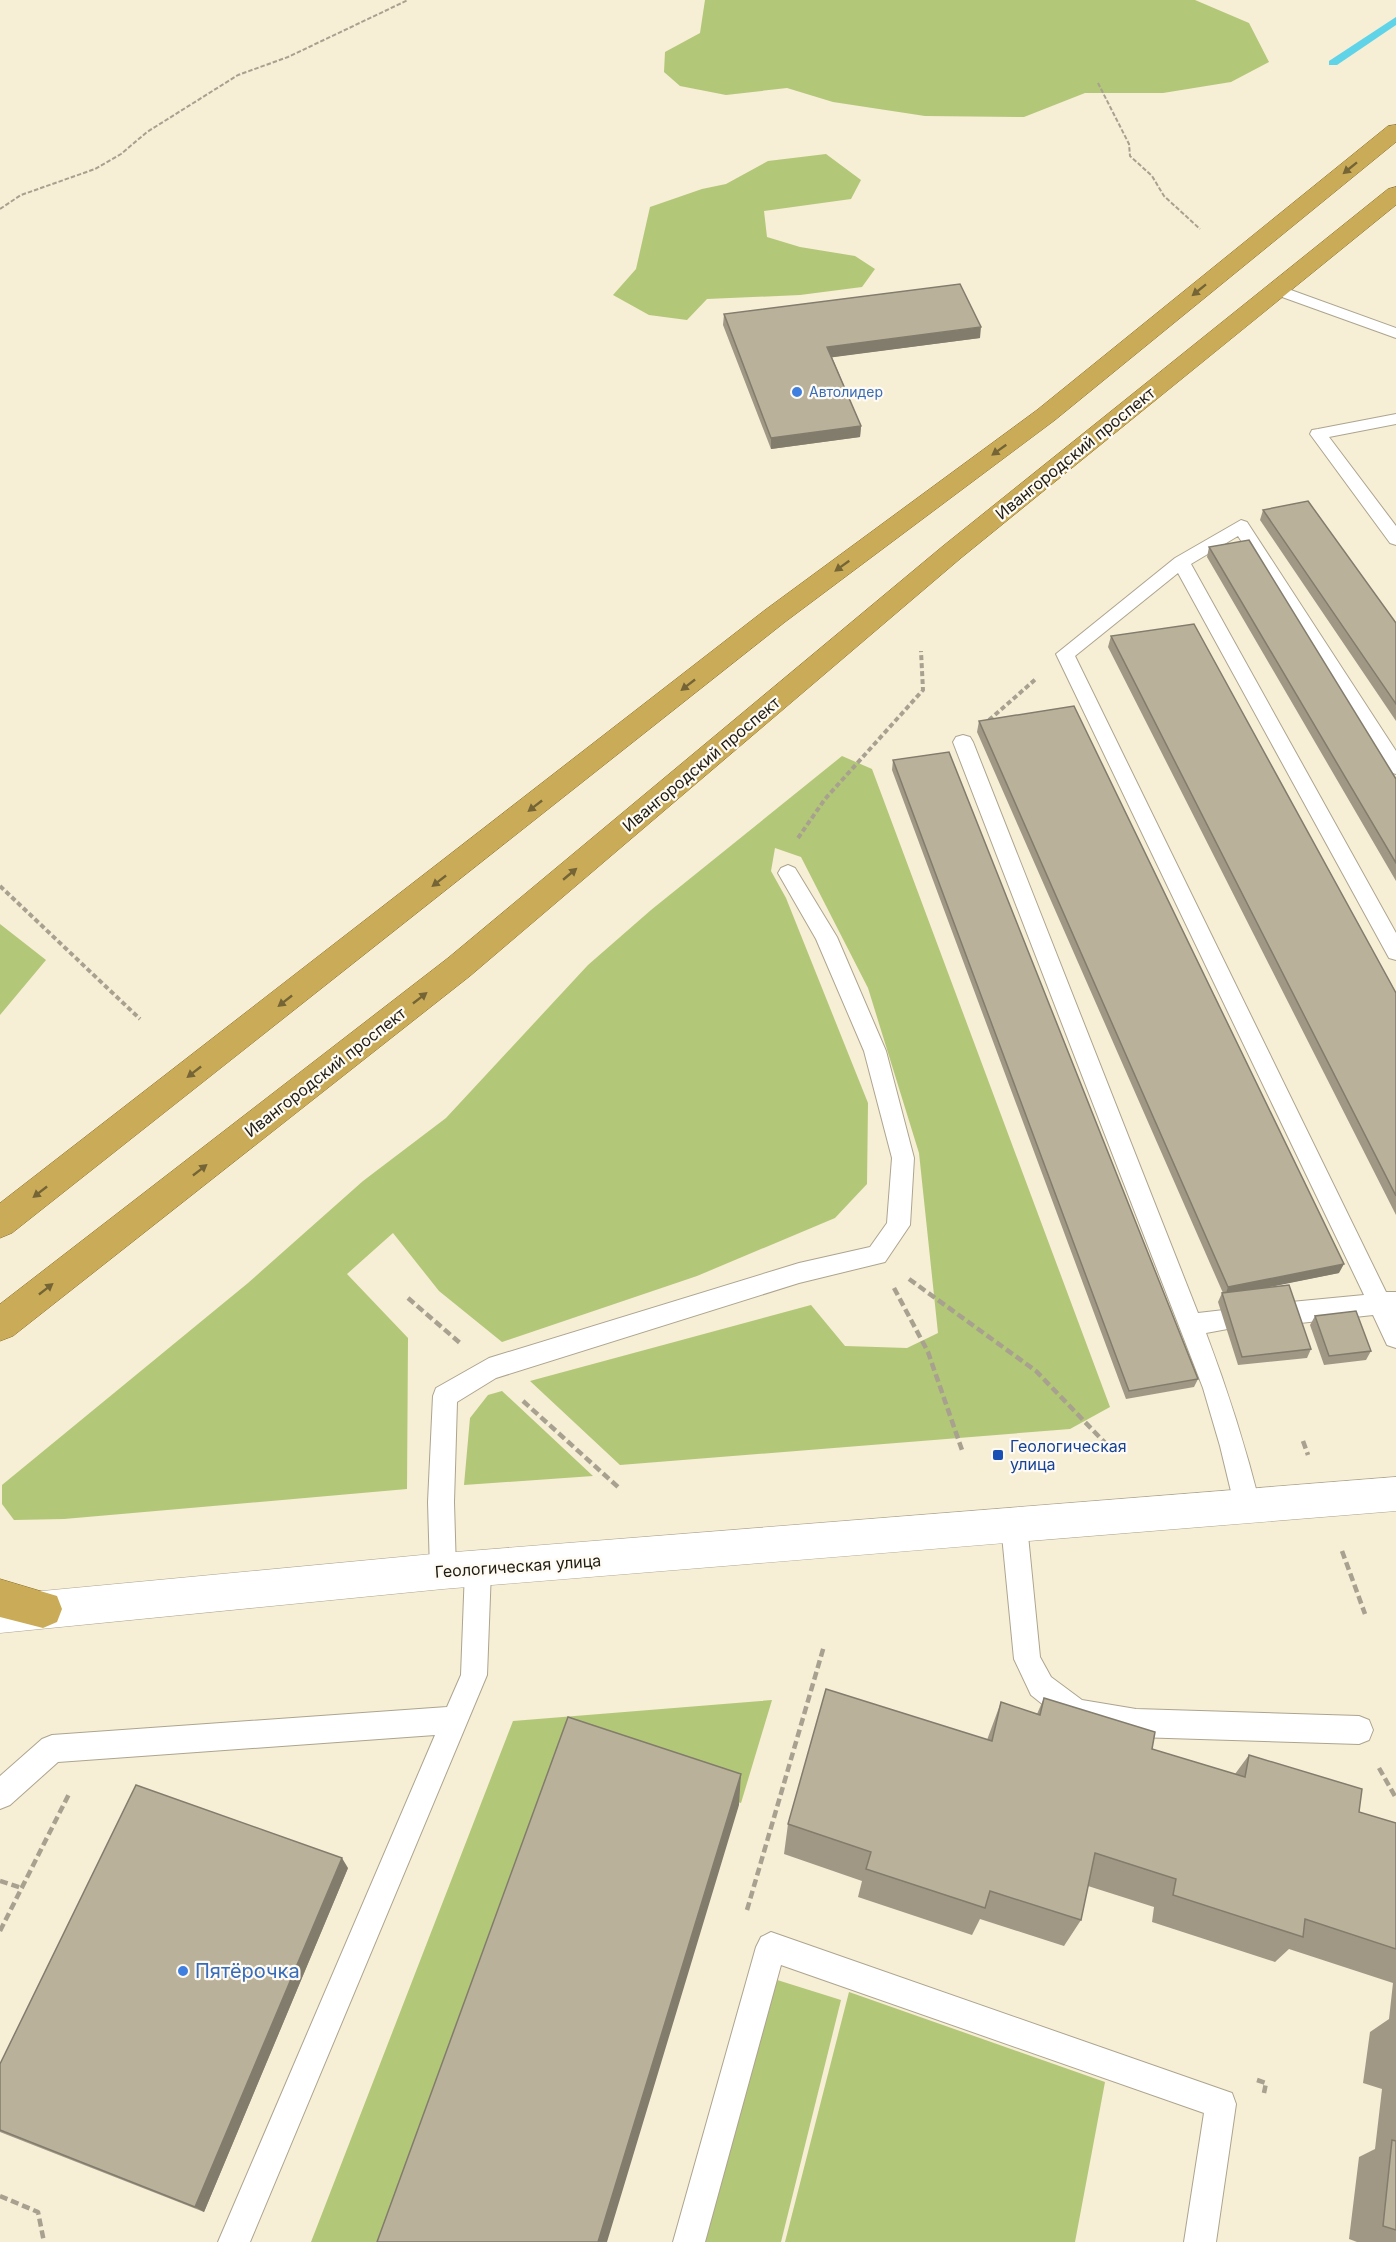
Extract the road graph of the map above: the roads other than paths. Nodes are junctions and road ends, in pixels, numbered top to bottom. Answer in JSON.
{"nodes":[{"id":1,"x":1396,"y":131,"type":"edge"},
{"id":2,"x":1396,"y":194,"type":"edge"},
{"id":3,"x":1277,"y":290,"type":"junction"},
{"id":4,"x":1396,"y":333,"type":"edge"},
{"id":5,"x":1396,"y":419,"type":"edge"},
{"id":6,"x":1396,"y":539,"type":"edge"},
{"id":7,"x":1181,"y":562,"type":"junction"},
{"id":8,"x":963,"y":742,"type":"road end"},
{"id":9,"x":1396,"y":767,"type":"edge"},
{"id":10,"x":788,"y":873,"type":"road end"},
{"id":11,"x":1396,"y":952,"type":"edge"},
{"id":12,"x":0,"y":1223,"type":"edge"},
{"id":13,"x":1388,"y":1302,"type":"edge"},
{"id":14,"x":1291,"y":1313,"type":"edge"},
{"id":15,"x":1224,"y":1321,"type":"edge"},
{"id":16,"x":1188,"y":1324,"type":"junction"},
{"id":17,"x":0,"y":1326,"type":"edge"},
{"id":18,"x":1396,"y":1337,"type":"edge"},
{"id":19,"x":1396,"y":1494,"type":"edge"},
{"id":20,"x":1248,"y":1508,"type":"junction"},
{"id":21,"x":1014,"y":1525,"type":"junction"},
{"id":22,"x":460,"y":1571,"type":"junction"},
{"id":23,"x":0,"y":1598,"type":"edge"},
{"id":24,"x":43,"y":1609,"type":"junction"},
{"id":25,"x":0,"y":1614,"type":"edge"},
{"id":26,"x":455,"y":1720,"type":"junction"},
{"id":27,"x":1359,"y":1730,"type":"dead end"},
{"id":28,"x":0,"y":1795,"type":"edge"},
{"id":29,"x":234,"y":2242,"type":"edge"},
{"id":30,"x":689,"y":2242,"type":"edge"},
{"id":31,"x":1200,"y":2242,"type":"edge"}],
"edges":[{"from":1,"to":12,"type":"highway","one_way":true},
{"from":2,"to":3,"type":"highway","name":"Ивангородский проспект"},
{"from":3,"to":4,"type":"lane"},
{"from":17,"to":3,"type":"highway","name":"Ивангородский проспект","one_way":true},
{"from":5,"to":6,"type":"lane"},
{"from":7,"to":9,"type":"lane"},
{"from":7,"to":11,"type":"lane"},
{"from":7,"to":13,"type":"lane"},
{"from":8,"to":16,"type":"lane"},
{"from":10,"to":22,"type":"lane"},
{"from":13,"to":14,"type":"lane"},
{"from":13,"to":18,"type":"lane"},
{"from":15,"to":16,"type":"lane"},
{"from":16,"to":20,"type":"lane"},
{"from":19,"to":20,"type":"street","name":"Геологическая улица"},
{"from":20,"to":21,"type":"street","name":"Геологическая улица"},
{"from":21,"to":22,"type":"street","name":"Геологическая улица"},
{"from":21,"to":27,"type":"lane"},
{"from":22,"to":24,"type":"street","name":"Геологическая улица"},
{"from":22,"to":26,"type":"lane"},
{"from":23,"to":24,"type":"highway"},
{"from":24,"to":25,"type":"street","name":"Геологическая улица"},
{"from":26,"to":28,"type":"lane"},
{"from":26,"to":29,"type":"lane"},
{"from":30,"to":31,"type":"lane"}]}
